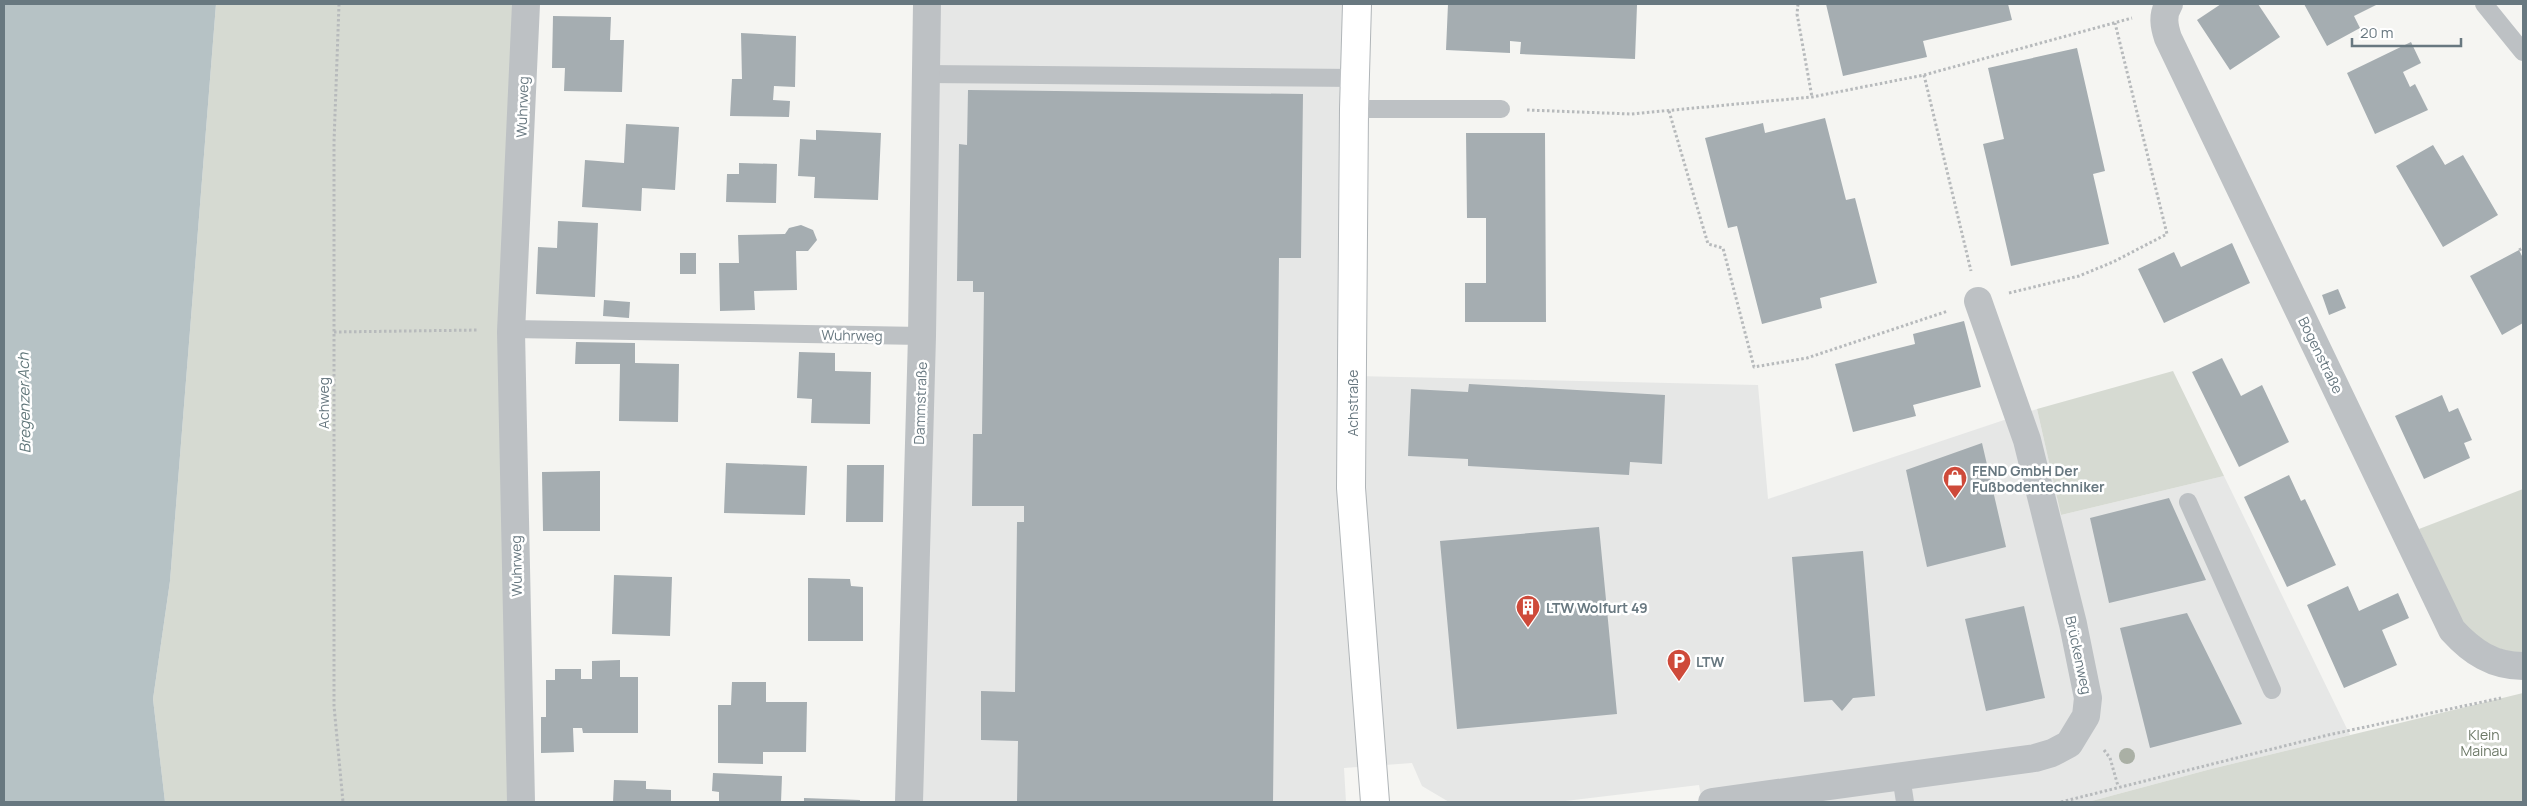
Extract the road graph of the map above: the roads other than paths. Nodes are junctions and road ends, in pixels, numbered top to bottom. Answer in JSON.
{"nodes":[{"id":1,"x":526,"y":4,"type":"edge"},
{"id":2,"x":927,"y":4,"type":"edge"},
{"id":3,"x":1357,"y":4,"type":"edge"},
{"id":4,"x":2484,"y":4,"type":"edge"},
{"id":5,"x":2167,"y":6,"type":"edge"},
{"id":6,"x":2523,"y":52,"type":"edge"},
{"id":7,"x":925,"y":74,"type":"junction"},
{"id":8,"x":1355,"y":78,"type":"junction"},
{"id":9,"x":1354,"y":109,"type":"junction"},
{"id":10,"x":1501,"y":109,"type":"road end"},
{"id":11,"x":1978,"y":301,"type":"road end"},
{"id":12,"x":512,"y":329,"type":"junction"},
{"id":13,"x":922,"y":336,"type":"junction"},
{"id":14,"x":2188,"y":502,"type":"dead end"},
{"id":15,"x":2523,"y":666,"type":"edge"},
{"id":16,"x":2272,"y":690,"type":"dead end"},
{"id":17,"x":1903,"y":789,"type":"edge"},
{"id":18,"x":521,"y":802,"type":"edge"},
{"id":19,"x":909,"y":802,"type":"edge"},
{"id":20,"x":1375,"y":802,"type":"edge"},
{"id":21,"x":1712,"y":802,"type":"edge"}],
"edges":[{"from":1,"to":12,"type":"street","name":"Wuhrweg"},
{"from":2,"to":7,"type":"street","name":"Dammstraße"},
{"from":3,"to":8,"type":"main road","name":"Achstraße"},
{"from":4,"to":6,"type":"lane"},
{"from":5,"to":15,"type":"street","name":"Bogenstraße"},
{"from":7,"to":8,"type":"lane"},
{"from":7,"to":13,"type":"street","name":"Dammstraße"},
{"from":8,"to":9,"type":"main road","name":"Achstraße"},
{"from":9,"to":10,"type":"lane"},
{"from":9,"to":20,"type":"main road","name":"Achstraße"},
{"from":11,"to":17,"type":"street","name":"Brückenweg"},
{"from":12,"to":13,"type":"lane","name":"Wuhrweg"},
{"from":12,"to":18,"type":"street","name":"Wuhrweg"},
{"from":13,"to":19,"type":"street","name":"Dammstraße"},
{"from":14,"to":16,"type":"lane"},
{"from":17,"to":21,"type":"street","name":"Brückenweg"}]}
